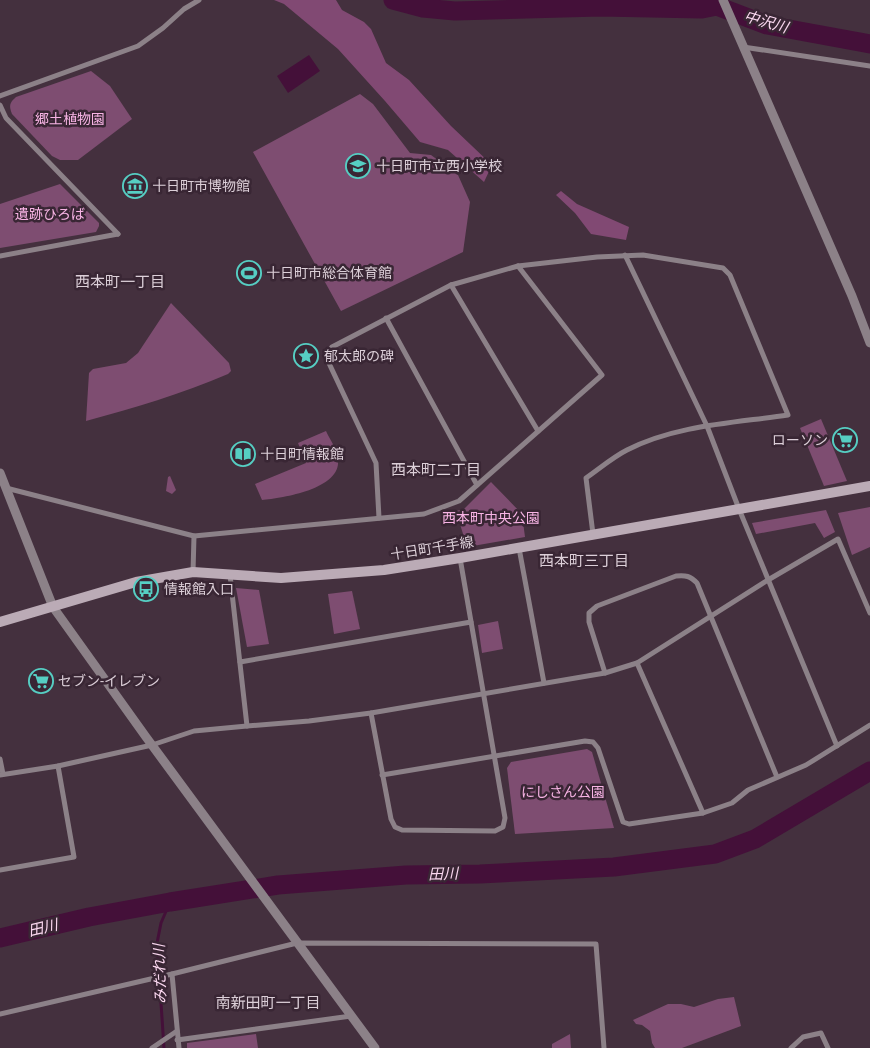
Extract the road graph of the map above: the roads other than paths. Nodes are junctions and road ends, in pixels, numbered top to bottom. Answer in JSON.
{"nodes":[{"id":1,"x":198,"y":0,"type":"edge"},
{"id":2,"x":723,"y":0,"type":"edge"},
{"id":3,"x":743,"y":47,"type":"junction"},
{"id":4,"x":870,"y":66,"type":"edge"},
{"id":5,"x":0,"y":96,"type":"edge"},
{"id":6,"x":0,"y":105,"type":"edge"},
{"id":7,"x":0,"y":256,"type":"edge"},
{"id":8,"x":625,"y":256,"type":"junction"},
{"id":9,"x":518,"y":266,"type":"junction"},
{"id":10,"x":451,"y":285,"type":"junction"},
{"id":11,"x":386,"y":318,"type":"junction"},
{"id":12,"x":870,"y":343,"type":"edge"},
{"id":13,"x":707,"y":426,"type":"junction"},
{"id":14,"x":538,"y":431,"type":"junction"},
{"id":15,"x":0,"y":473,"type":"edge"},
{"id":16,"x":477,"y":485,"type":"junction"},
{"id":17,"x":870,"y":486,"type":"edge"},
{"id":18,"x":6,"y":487,"type":"junction"},
{"id":19,"x":739,"y":509,"type":"junction"},
{"id":20,"x":379,"y":518,"type":"junction"},
{"id":21,"x":593,"y":534,"type":"junction"},
{"id":22,"x":194,"y":536,"type":"junction"},
{"id":23,"x":519,"y":548,"type":"junction"},
{"id":24,"x":460,"y":558,"type":"junction"},
{"id":25,"x":193,"y":572,"type":"junction"},
{"id":26,"x":230,"y":575,"type":"junction"},
{"id":27,"x":768,"y":580,"type":"junction"},
{"id":28,"x":53,"y":607,"type":"junction"},
{"id":29,"x":870,"y":613,"type":"edge"},
{"id":30,"x":710,"y":617,"type":"junction"},
{"id":31,"x":0,"y":622,"type":"edge"},
{"id":32,"x":472,"y":622,"type":"junction"},
{"id":33,"x":240,"y":662,"type":"junction"},
{"id":34,"x":638,"y":663,"type":"junction"},
{"id":35,"x":605,"y":673,"type":"junction"},
{"id":36,"x":544,"y":683,"type":"junction"},
{"id":37,"x":484,"y":694,"type":"junction"},
{"id":38,"x":371,"y":713,"type":"junction"},
{"id":39,"x":870,"y":725,"type":"edge"},
{"id":40,"x":247,"y":726,"type":"junction"},
{"id":41,"x":152,"y":746,"type":"junction"},
{"id":42,"x":837,"y":746,"type":"junction"},
{"id":43,"x":494,"y":757,"type":"junction"},
{"id":44,"x":0,"y":759,"type":"edge"},
{"id":45,"x":58,"y":766,"type":"junction"},
{"id":46,"x":1,"y":775,"type":"edge"},
{"id":47,"x":382,"y":775,"type":"junction"},
{"id":48,"x":777,"y":777,"type":"junction"},
{"id":49,"x":703,"y":813,"type":"junction"},
{"id":50,"x":0,"y":870,"type":"edge"},
{"id":51,"x":297,"y":943,"type":"junction"},
{"id":52,"x":172,"y":974,"type":"junction"},
{"id":53,"x":0,"y":1014,"type":"edge"},
{"id":54,"x":351,"y":1016,"type":"junction"},
{"id":55,"x":176,"y":1030,"type":"junction"},
{"id":56,"x":177,"y":1040,"type":"junction"},
{"id":57,"x":154,"y":1046,"type":"edge"},
{"id":58,"x":179,"y":1048,"type":"edge"},
{"id":59,"x":375,"y":1048,"type":"edge"},
{"id":60,"x":604,"y":1048,"type":"edge"},
{"id":61,"x":791,"y":1048,"type":"edge"},
{"id":62,"x":828,"y":1048,"type":"edge"}],
"edges":[{"from":1,"to":5,"type":"street"},
{"from":2,"to":3,"type":"street"},
{"from":3,"to":4,"type":"street"},
{"from":3,"to":12,"type":"street"},
{"from":6,"to":7,"type":"street"},
{"from":8,"to":9,"type":"street"},
{"from":8,"to":13,"type":"street"},
{"from":8,"to":13,"type":"street"},
{"from":9,"to":10,"type":"street"},
{"from":9,"to":14,"type":"street"},
{"from":10,"to":11,"type":"street"},
{"from":10,"to":14,"type":"street"},
{"from":11,"to":16,"type":"street"},
{"from":11,"to":20,"type":"street"},
{"from":13,"to":19,"type":"street"},
{"from":13,"to":21,"type":"street"},
{"from":14,"to":16,"type":"street"},
{"from":15,"to":18,"type":"street"},
{"from":16,"to":20,"type":"street"},
{"from":17,"to":19,"type":"main road","name":"十日町千手線"},
{"from":18,"to":22,"type":"street"},
{"from":18,"to":28,"type":"street"},
{"from":19,"to":21,"type":"main road","name":"十日町千手線"},
{"from":19,"to":27,"type":"street"},
{"from":20,"to":22,"type":"street"},
{"from":21,"to":23,"type":"main road","name":"十日町千手線"},
{"from":22,"to":25,"type":"street"},
{"from":23,"to":24,"type":"main road","name":"十日町千手線"},
{"from":23,"to":36,"type":"street"},
{"from":24,"to":26,"type":"main road","name":"十日町千手線"},
{"from":24,"to":32,"type":"street"},
{"from":25,"to":26,"type":"main road","name":"十日町千手線"},
{"from":25,"to":28,"type":"main road","name":"十日町千手線"},
{"from":26,"to":33,"type":"street"},
{"from":27,"to":29,"type":"street"},
{"from":27,"to":30,"type":"street"},
{"from":27,"to":42,"type":"street"},
{"from":28,"to":31,"type":"main road","name":"十日町千手線"},
{"from":28,"to":41,"type":"street"},
{"from":30,"to":34,"type":"street"},
{"from":30,"to":35,"type":"street"},
{"from":30,"to":48,"type":"street"},
{"from":32,"to":33,"type":"street"},
{"from":32,"to":37,"type":"street"},
{"from":33,"to":40,"type":"street"},
{"from":34,"to":35,"type":"street"},
{"from":34,"to":49,"type":"street"},
{"from":35,"to":36,"type":"street"},
{"from":36,"to":37,"type":"street"},
{"from":37,"to":38,"type":"street"},
{"from":37,"to":43,"type":"street"},
{"from":38,"to":40,"type":"street"},
{"from":38,"to":47,"type":"street"},
{"from":39,"to":42,"type":"street"},
{"from":40,"to":41,"type":"street"},
{"from":41,"to":45,"type":"street"},
{"from":41,"to":51,"type":"street"},
{"from":42,"to":48,"type":"street"},
{"from":43,"to":47,"type":"street"},
{"from":43,"to":47,"type":"street"},
{"from":43,"to":49,"type":"street"},
{"from":44,"to":46,"type":"street"},
{"from":45,"to":46,"type":"street"},
{"from":45,"to":50,"type":"street"},
{"from":48,"to":49,"type":"street"},
{"from":51,"to":52,"type":"street"},
{"from":51,"to":54,"type":"street"},
{"from":51,"to":60,"type":"street"},
{"from":52,"to":53,"type":"street"},
{"from":52,"to":55,"type":"street"},
{"from":54,"to":56,"type":"street"},
{"from":54,"to":59,"type":"street"},
{"from":55,"to":56,"type":"street"},
{"from":55,"to":57,"type":"street"},
{"from":56,"to":58,"type":"street"},
{"from":61,"to":62,"type":"street"}]}
